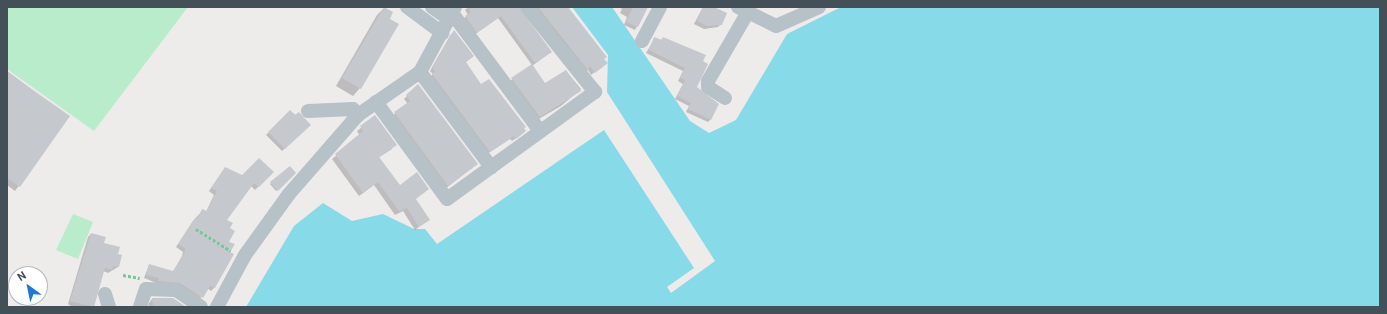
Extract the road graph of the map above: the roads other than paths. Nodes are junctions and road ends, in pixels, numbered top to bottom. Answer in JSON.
{"nodes":[{"id":1,"x":406,"y":7,"type":"edge"},
{"id":2,"x":432,"y":7,"type":"edge"},
{"id":3,"x":527,"y":7,"type":"edge"},
{"id":4,"x":660,"y":7,"type":"edge"},
{"id":5,"x":819,"y":7,"type":"edge"},
{"id":6,"x":743,"y":9,"type":"edge"},
{"id":7,"x":452,"y":13,"type":"edge"},
{"id":8,"x":442,"y":33,"type":"junction"},
{"id":9,"x":642,"y":41,"type":"dead end"},
{"id":10,"x":420,"y":72,"type":"junction"},
{"id":11,"x":725,"y":98,"type":"dead end"},
{"id":12,"x":376,"y":102,"type":"junction"},
{"id":13,"x":308,"y":111,"type":"dead end"},
{"id":14,"x":358,"y":115,"type":"junction"},
{"id":15,"x":540,"y":131,"type":"junction"},
{"id":16,"x":491,"y":167,"type":"junction"},
{"id":17,"x":140,"y":307,"type":"edge"},
{"id":18,"x":201,"y":307,"type":"edge"},
{"id":19,"x":217,"y":307,"type":"edge"}],
"edges":[{"from":1,"to":8,"type":"street"},
{"from":2,"to":7,"type":"street"},
{"from":3,"to":15,"type":"street"},
{"from":4,"to":9,"type":"street"},
{"from":5,"to":6,"type":"street"},
{"from":6,"to":11,"type":"street"},
{"from":7,"to":8,"type":"street"},
{"from":7,"to":15,"type":"street"},
{"from":8,"to":10,"type":"street"},
{"from":10,"to":12,"type":"street"},
{"from":10,"to":16,"type":"street"},
{"from":12,"to":14,"type":"street"},
{"from":12,"to":16,"type":"street"},
{"from":13,"to":14,"type":"street"},
{"from":14,"to":19,"type":"street"},
{"from":15,"to":16,"type":"street"},
{"from":17,"to":18,"type":"street"}]}
